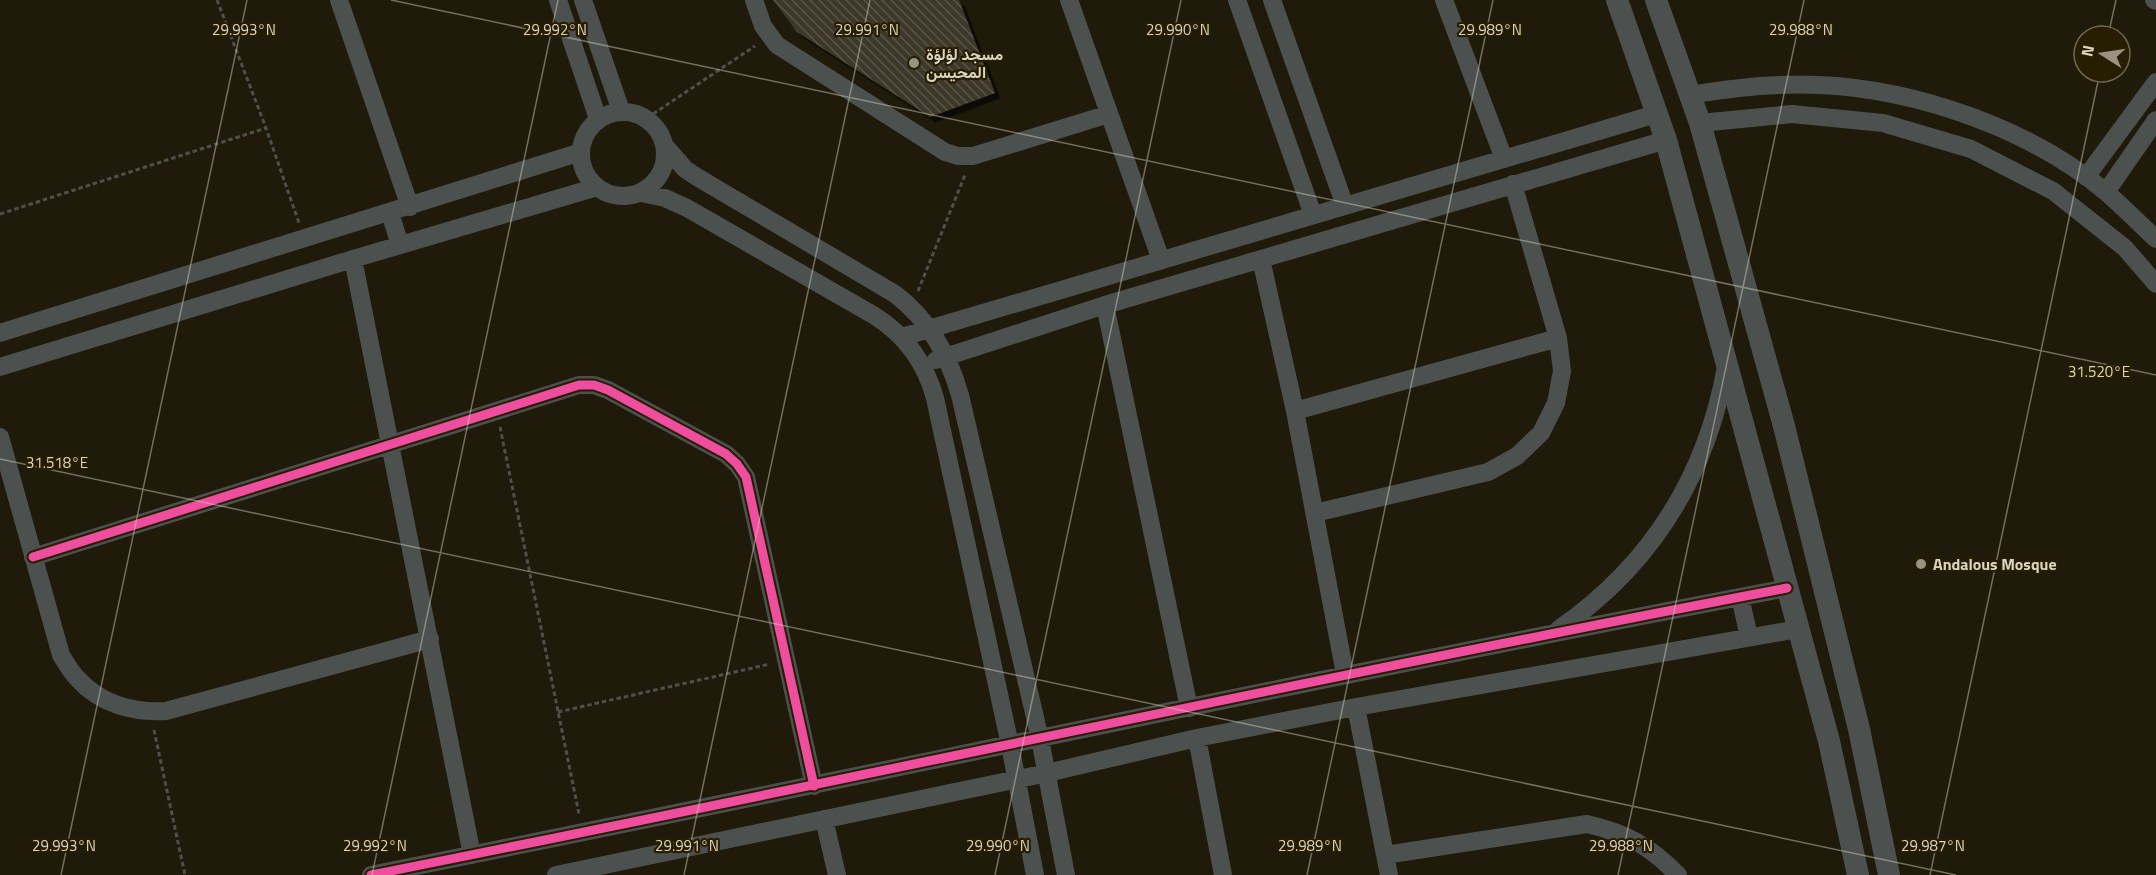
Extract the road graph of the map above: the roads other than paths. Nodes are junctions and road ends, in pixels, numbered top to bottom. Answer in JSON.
{"nodes":[{"id":1,"x":339,"y":0,"type":"edge"},
{"id":2,"x":558,"y":0,"type":"edge"},
{"id":3,"x":583,"y":0,"type":"edge"},
{"id":4,"x":754,"y":0,"type":"edge"},
{"id":5,"x":1069,"y":0,"type":"edge"},
{"id":6,"x":1237,"y":0,"type":"edge"},
{"id":7,"x":1272,"y":0,"type":"edge"},
{"id":8,"x":1444,"y":0,"type":"edge"},
{"id":9,"x":1617,"y":0,"type":"edge"},
{"id":10,"x":1656,"y":0,"type":"edge"},
{"id":11,"x":2156,"y":82,"type":"edge"},
{"id":12,"x":1690,"y":95,"type":"junction"},
{"id":13,"x":621,"y":111,"type":"junction"},
{"id":14,"x":1109,"y":114,"type":"junction"},
{"id":15,"x":1656,"y":114,"type":"junction"},
{"id":16,"x":598,"y":119,"type":"junction"},
{"id":17,"x":2156,"y":120,"type":"edge"},
{"id":18,"x":1700,"y":123,"type":"junction"},
{"id":19,"x":1666,"y":140,"type":"junction"},
{"id":20,"x":665,"y":146,"type":"junction"},
{"id":21,"x":581,"y":152,"type":"junction"},
{"id":22,"x":1504,"y":159,"type":"junction"},
{"id":23,"x":2085,"y":177,"type":"junction"},
{"id":24,"x":1513,"y":184,"type":"junction"},
{"id":25,"x":597,"y":187,"type":"junction"},
{"id":26,"x":2106,"y":192,"type":"junction"},
{"id":27,"x":641,"y":193,"type":"junction"},
{"id":28,"x":1345,"y":206,"type":"junction"},
{"id":29,"x":410,"y":207,"type":"junction"},
{"id":30,"x":390,"y":213,"type":"junction"},
{"id":31,"x":1313,"y":215,"type":"junction"},
{"id":32,"x":2156,"y":239,"type":"edge"},
{"id":33,"x":400,"y":245,"type":"junction"},
{"id":34,"x":353,"y":259,"type":"junction"},
{"id":35,"x":1261,"y":259,"type":"junction"},
{"id":36,"x":1161,"y":260,"type":"junction"},
{"id":37,"x":2156,"y":284,"type":"edge"},
{"id":38,"x":1105,"y":305,"type":"junction"},
{"id":39,"x":931,"y":329,"type":"junction"},
{"id":40,"x":0,"y":333,"type":"edge"},
{"id":41,"x":902,"y":337,"type":"junction"},
{"id":42,"x":1558,"y":338,"type":"junction"},
{"id":43,"x":946,"y":355,"type":"junction"},
{"id":44,"x":923,"y":365,"type":"junction"},
{"id":45,"x":1727,"y":365,"type":"junction"},
{"id":46,"x":0,"y":367,"type":"edge"},
{"id":47,"x":1295,"y":411,"type":"junction"},
{"id":48,"x":0,"y":437,"type":"edge"},
{"id":49,"x":391,"y":444,"type":"junction"},
{"id":50,"x":1315,"y":513,"type":"junction"},
{"id":51,"x":33,"y":557,"type":"junction"},
{"id":52,"x":1787,"y":588,"type":"junction"},
{"id":53,"x":1740,"y":597,"type":"junction"},
{"id":54,"x":1798,"y":628,"type":"junction"},
{"id":55,"x":1553,"y":633,"type":"junction"},
{"id":56,"x":1749,"y":637,"type":"junction"},
{"id":57,"x":430,"y":639,"type":"junction"},
{"id":58,"x":1346,"y":674,"type":"junction"},
{"id":59,"x":1356,"y":707,"type":"junction"},
{"id":60,"x":1189,"y":708,"type":"junction"},
{"id":61,"x":1197,"y":738,"type":"junction"},
{"id":62,"x":1040,"y":739,"type":"junction"},
{"id":63,"x":1010,"y":745,"type":"junction"},
{"id":64,"x":1047,"y":773,"type":"junction"},
{"id":65,"x":1017,"y":779,"type":"junction"},
{"id":66,"x":814,"y":786,"type":"junction"},
{"id":67,"x":824,"y":819,"type":"junction"},
{"id":68,"x":472,"y":855,"type":"junction"},
{"id":69,"x":1384,"y":855,"type":"junction"},
{"id":70,"x":371,"y":875,"type":"edge"},
{"id":71,"x":556,"y":875,"type":"edge"},
{"id":72,"x":837,"y":875,"type":"edge"},
{"id":73,"x":1035,"y":875,"type":"edge"},
{"id":74,"x":1066,"y":875,"type":"edge"},
{"id":75,"x":1223,"y":875,"type":"edge"},
{"id":76,"x":1389,"y":875,"type":"edge"},
{"id":77,"x":1678,"y":875,"type":"edge"},
{"id":78,"x":1858,"y":875,"type":"edge"},
{"id":79,"x":1889,"y":875,"type":"edge"}],
"edges":[{"from":1,"to":29,"type":"street"},
{"from":2,"to":16,"type":"street"},
{"from":3,"to":13,"type":"street"},
{"from":4,"to":14,"type":"street"},
{"from":5,"to":14,"type":"street"},
{"from":6,"to":31,"type":"street"},
{"from":7,"to":28,"type":"street"},
{"from":8,"to":22,"type":"street"},
{"from":9,"to":15,"type":"street"},
{"from":10,"to":12,"type":"street"},
{"from":11,"to":23,"type":"street"},
{"from":12,"to":18,"type":"street"},
{"from":12,"to":23,"type":"street"},
{"from":13,"to":16,"type":"street"},
{"from":13,"to":20,"type":"street"},
{"from":14,"to":36,"type":"street"},
{"from":15,"to":19,"type":"street"},
{"from":15,"to":22,"type":"street"},
{"from":16,"to":21,"type":"street"},
{"from":17,"to":26,"type":"street"},
{"from":18,"to":37,"type":"street"},
{"from":18,"to":79,"type":"street"},
{"from":19,"to":24,"type":"street"},
{"from":19,"to":45,"type":"street"},
{"from":20,"to":27,"type":"street"},
{"from":20,"to":39,"type":"street"},
{"from":21,"to":25,"type":"street"},
{"from":21,"to":29,"type":"street"},
{"from":22,"to":28,"type":"street"},
{"from":23,"to":26,"type":"street"},
{"from":24,"to":35,"type":"street"},
{"from":24,"to":42,"type":"street"},
{"from":25,"to":27,"type":"street"},
{"from":25,"to":33,"type":"street"},
{"from":26,"to":32,"type":"street"},
{"from":27,"to":41,"type":"street"},
{"from":28,"to":31,"type":"street"},
{"from":29,"to":30,"type":"street"},
{"from":30,"to":33,"type":"street"},
{"from":30,"to":40,"type":"street"},
{"from":31,"to":36,"type":"street"},
{"from":33,"to":34,"type":"street"},
{"from":34,"to":46,"type":"street"},
{"from":34,"to":49,"type":"street"},
{"from":35,"to":38,"type":"street"},
{"from":35,"to":47,"type":"street"},
{"from":36,"to":39,"type":"street"},
{"from":38,"to":43,"type":"street"},
{"from":38,"to":60,"type":"street"},
{"from":39,"to":41,"type":"street"},
{"from":39,"to":43,"type":"street"},
{"from":41,"to":44,"type":"street"},
{"from":42,"to":47,"type":"street"},
{"from":42,"to":50,"type":"street"},
{"from":43,"to":44,"type":"street"},
{"from":43,"to":62,"type":"street"},
{"from":44,"to":63,"type":"street"},
{"from":45,"to":52,"type":"street"},
{"from":45,"to":55,"type":"street"},
{"from":47,"to":50,"type":"street"},
{"from":48,"to":51,"type":"street"},
{"from":49,"to":51,"type":"street"},
{"from":49,"to":57,"type":"street"},
{"from":49,"to":66,"type":"street"},
{"from":50,"to":58,"type":"street"},
{"from":51,"to":57,"type":"street"},
{"from":52,"to":53,"type":"street"},
{"from":52,"to":54,"type":"street"},
{"from":53,"to":55,"type":"street"},
{"from":53,"to":56,"type":"street"},
{"from":54,"to":56,"type":"street"},
{"from":54,"to":78,"type":"street"},
{"from":55,"to":58,"type":"street"},
{"from":56,"to":59,"type":"street"},
{"from":57,"to":68,"type":"street"},
{"from":58,"to":60,"type":"street"},
{"from":59,"to":61,"type":"street"},
{"from":59,"to":69,"type":"street"},
{"from":60,"to":62,"type":"street"},
{"from":61,"to":64,"type":"street"},
{"from":61,"to":75,"type":"street"},
{"from":62,"to":63,"type":"street"},
{"from":62,"to":64,"type":"street"},
{"from":63,"to":65,"type":"street"},
{"from":63,"to":66,"type":"street"},
{"from":64,"to":65,"type":"street"},
{"from":64,"to":74,"type":"street"},
{"from":65,"to":67,"type":"street"},
{"from":65,"to":73,"type":"street"},
{"from":66,"to":68,"type":"street"},
{"from":67,"to":71,"type":"street"},
{"from":67,"to":72,"type":"street"},
{"from":68,"to":70,"type":"street"},
{"from":69,"to":76,"type":"street"},
{"from":69,"to":77,"type":"street"}]}
